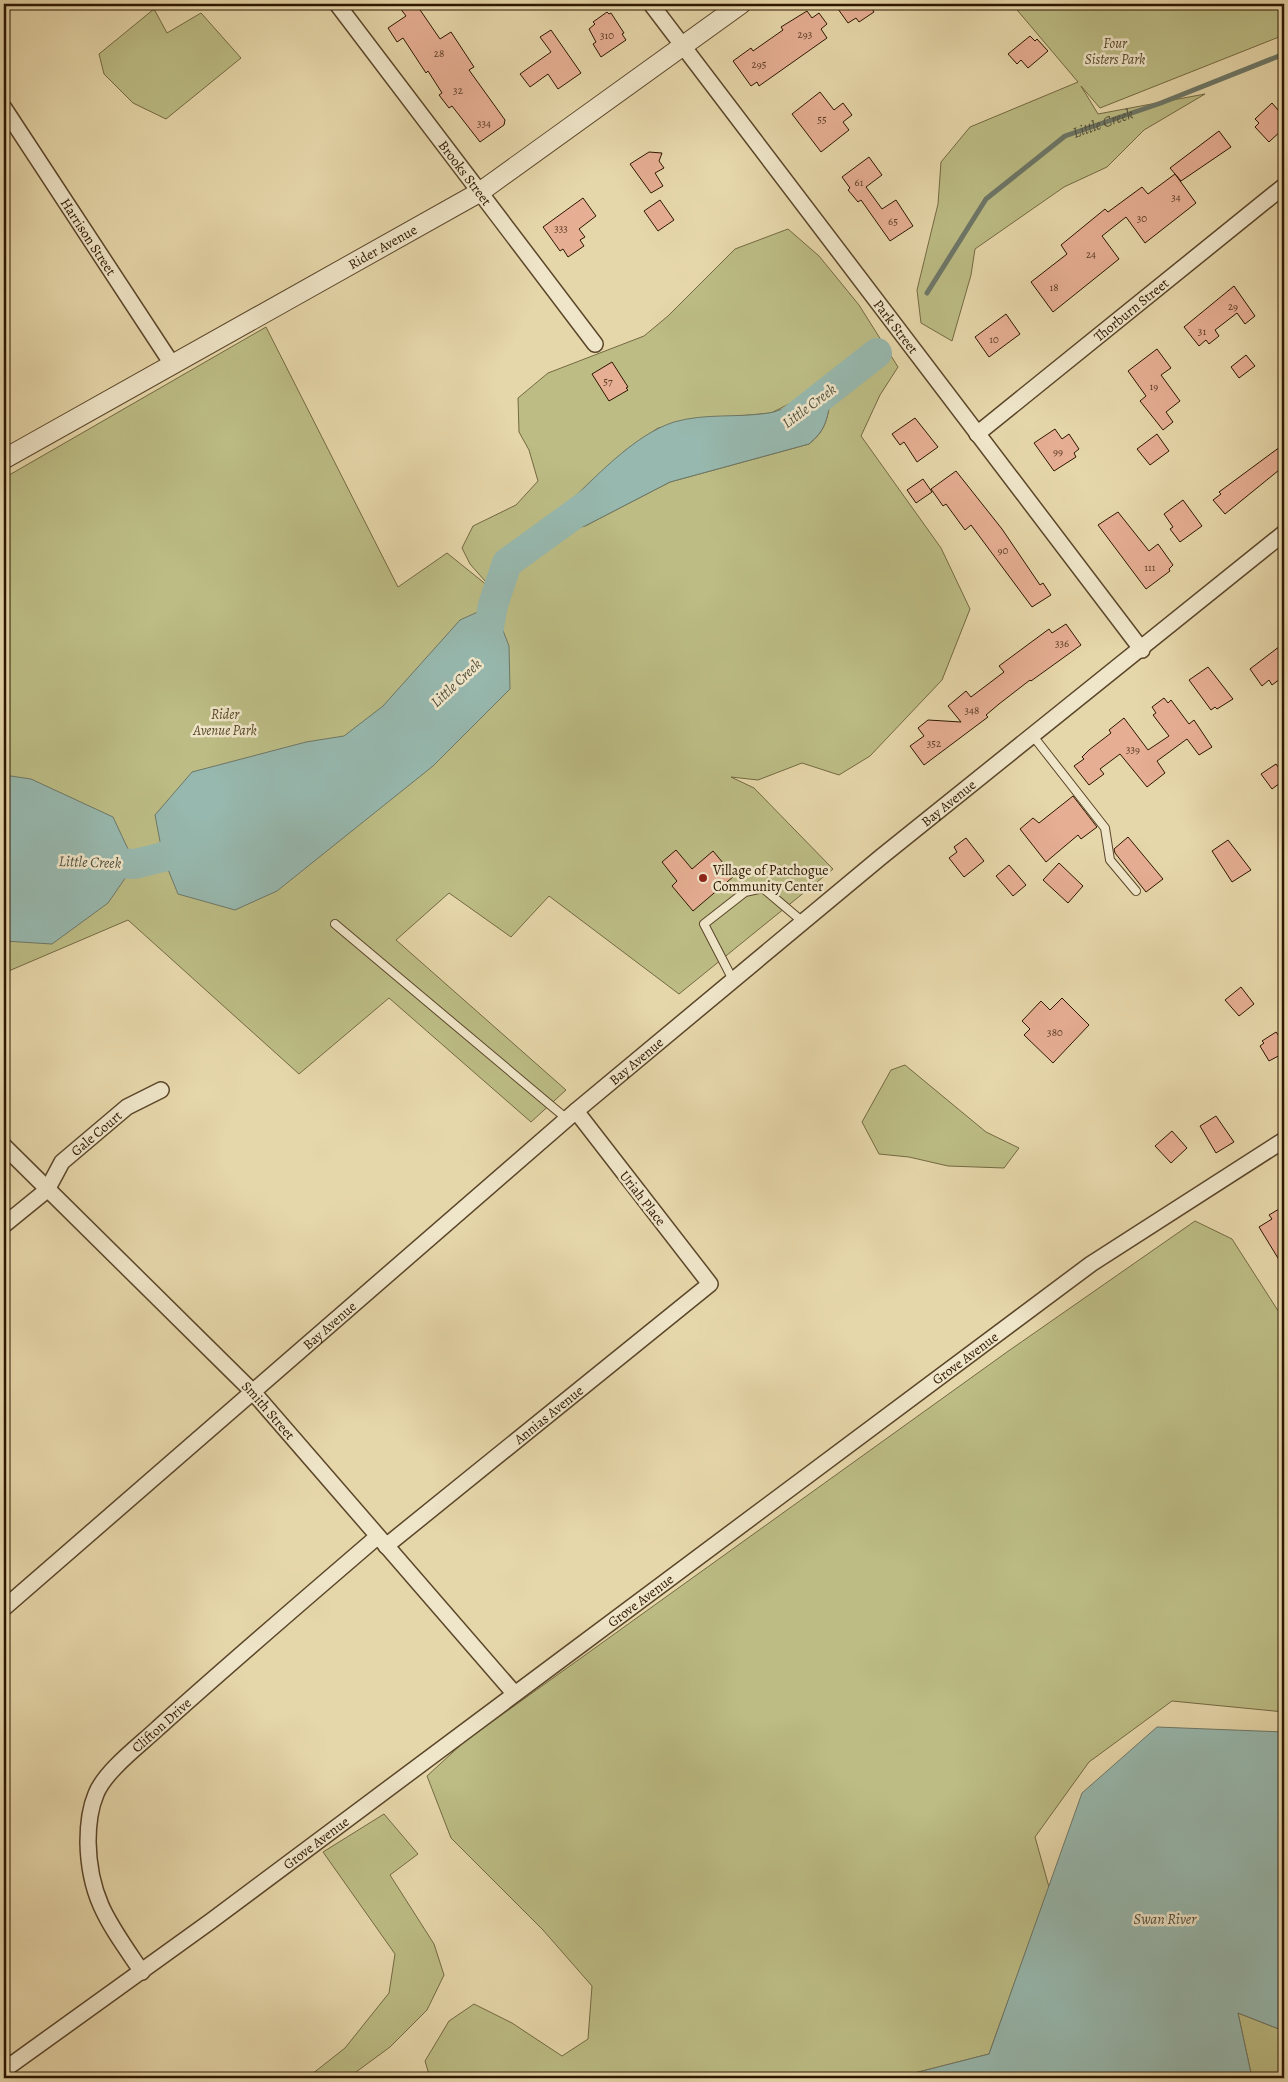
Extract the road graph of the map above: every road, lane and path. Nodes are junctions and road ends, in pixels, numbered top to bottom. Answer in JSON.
{"nodes":[{"id":1,"x":337,"y":4,"type":"edge"},
{"id":2,"x":651,"y":4,"type":"edge"},
{"id":3,"x":741,"y":4,"type":"edge"},
{"id":4,"x":683,"y":46,"type":"junction"},
{"id":5,"x":4,"y":108,"type":"edge"},
{"id":6,"x":1284,"y":186,"type":"edge"},
{"id":7,"x":480,"y":192,"type":"junction"},
{"id":8,"x":595,"y":344,"type":"dead end"},
{"id":9,"x":172,"y":364,"type":"junction"},
{"id":10,"x":977,"y":434,"type":"junction"},
{"id":11,"x":4,"y":459,"type":"edge"},
{"id":12,"x":1284,"y":533,"type":"edge"},
{"id":13,"x":1142,"y":650,"type":"junction"},
{"id":14,"x":1033,"y":736,"type":"junction"},
{"id":15,"x":1136,"y":891,"type":"dead end"},
{"id":16,"x":803,"y":922,"type":"junction"},
{"id":17,"x":335,"y":924,"type":"dead end"},
{"id":18,"x":733,"y":980,"type":"junction"},
{"id":19,"x":160,"y":1090,"type":"dead end"},
{"id":20,"x":571,"y":1115,"type":"junction"},
{"id":21,"x":1284,"y":1140,"type":"edge"},
{"id":22,"x":4,"y":1146,"type":"edge"},
{"id":23,"x":47,"y":1190,"type":"junction"},
{"id":24,"x":4,"y":1225,"type":"edge"},
{"id":25,"x":710,"y":1284,"type":"joint"},
{"id":26,"x":253,"y":1392,"type":"junction"},
{"id":27,"x":382,"y":1541,"type":"junction"},
{"id":28,"x":4,"y":1608,"type":"edge"},
{"id":29,"x":514,"y":1693,"type":"junction"},
{"id":30,"x":142,"y":1972,"type":"junction"},
{"id":31,"x":4,"y":2071,"type":"edge"},
{"id":32,"x":8,"y":2078,"type":"edge"}],
"edges":[{"from":1,"to":7,"type":"street","name":"Brooks Street"},
{"from":2,"to":4,"type":"street","name":"Park Street"},
{"from":3,"to":4,"type":"street","name":"Rider Avenue"},
{"from":4,"to":7,"type":"street","name":"Rider Avenue"},
{"from":4,"to":10,"type":"street","name":"Park Street"},
{"from":5,"to":9,"type":"street","name":"Harrison Street"},
{"from":6,"to":10,"type":"street","name":"Thorburn Street"},
{"from":7,"to":8,"type":"street","name":"Brooks Street"},
{"from":7,"to":9,"type":"street","name":"Rider Avenue"},
{"from":9,"to":11,"type":"street","name":"Rider Avenue"},
{"from":10,"to":13,"type":"street","name":"Park Street"},
{"from":12,"to":13,"type":"street","name":"Bay Avenue"},
{"from":13,"to":14,"type":"street","name":"Bay Avenue"},
{"from":14,"to":15,"type":"lane"},
{"from":14,"to":16,"type":"street","name":"Bay Avenue"},
{"from":16,"to":18,"type":"street","name":"Bay Avenue"},
{"from":16,"to":18,"type":"lane"},
{"from":17,"to":20,"type":"lane"},
{"from":18,"to":20,"type":"street","name":"Bay Avenue"},
{"from":19,"to":23,"type":"street","name":"Gale Court"},
{"from":20,"to":25,"type":"street","name":"Uriah Place"},
{"from":20,"to":26,"type":"street","name":"Bay Avenue"},
{"from":21,"to":29,"type":"street","name":"Grove Avenue"},
{"from":22,"to":23,"type":"street","name":"Smith Street"},
{"from":23,"to":24,"type":"street"},
{"from":23,"to":26,"type":"street","name":"Smith Street"},
{"from":25,"to":27,"type":"street","name":"Annias Avenue"},
{"from":26,"to":27,"type":"street","name":"Smith Street"},
{"from":26,"to":28,"type":"street","name":"Bay Avenue"},
{"from":27,"to":29,"type":"street","name":"Smith Street"},
{"from":27,"to":30,"type":"street","name":"Clifton Drive"},
{"from":29,"to":30,"type":"street","name":"Grove Avenue"},
{"from":30,"to":31,"type":"street","name":"Grove Avenue"},
{"from":31,"to":32,"type":"lane"}]}
